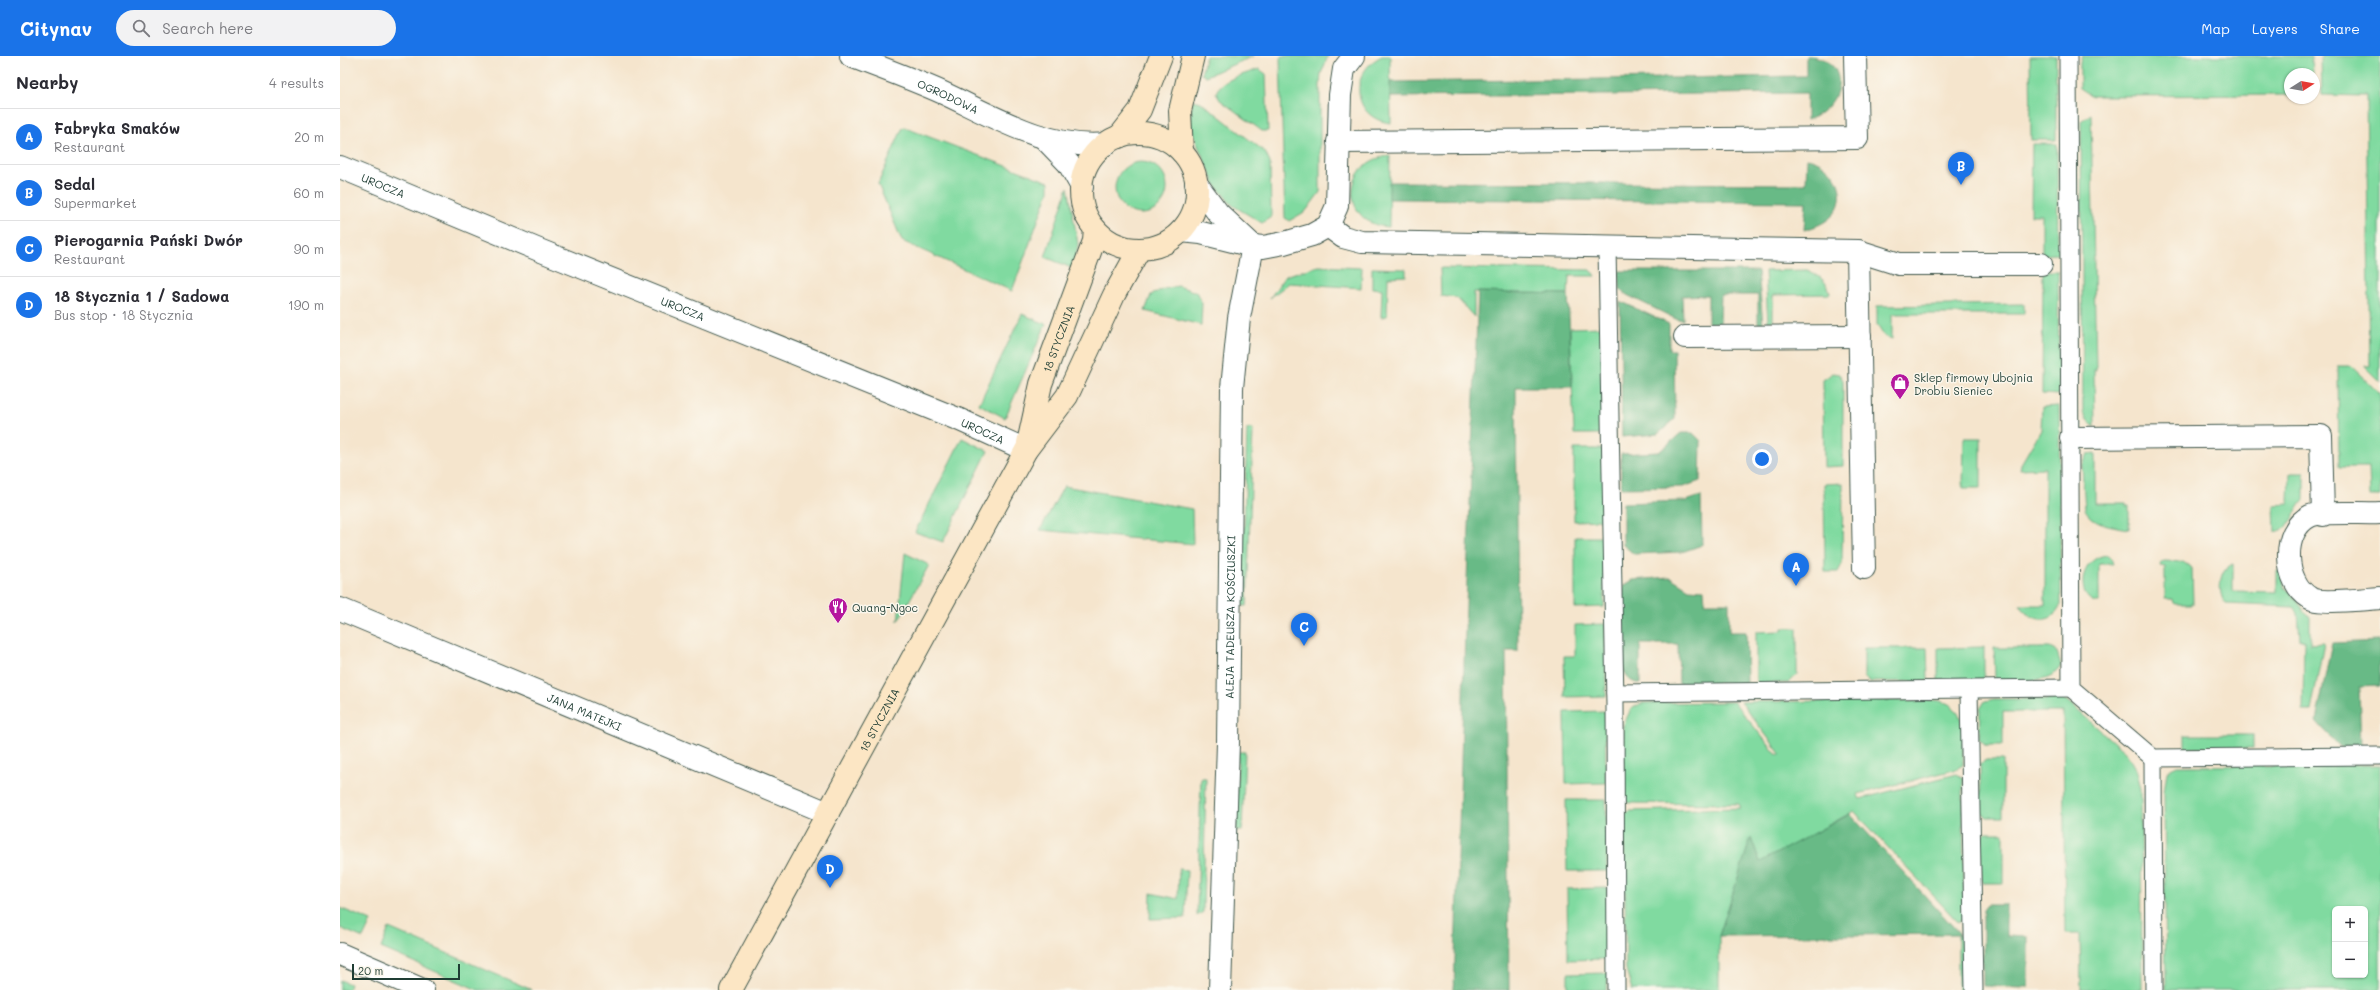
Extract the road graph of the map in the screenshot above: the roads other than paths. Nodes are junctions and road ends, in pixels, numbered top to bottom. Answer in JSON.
{"nodes":[{"id":1,"x":851,"y":56,"type":"edge"},
{"id":2,"x":1161,"y":56,"type":"edge"},
{"id":3,"x":1193,"y":56,"type":"edge"},
{"id":4,"x":1354,"y":56,"type":"edge"},
{"id":5,"x":1854,"y":56,"type":"edge"},
{"id":6,"x":2068,"y":56,"type":"edge"},
{"id":7,"x":1044,"y":138,"type":"junction"},
{"id":8,"x":1112,"y":140,"type":"junction"},
{"id":9,"x":1338,"y":142,"type":"junction"},
{"id":10,"x":1182,"y":152,"type":"junction"},
{"id":11,"x":340,"y":167,"type":"edge"},
{"id":12,"x":1196,"y":183,"type":"junction"},
{"id":13,"x":1082,"y":187,"type":"junction"},
{"id":14,"x":1328,"y":226,"type":"junction"},
{"id":15,"x":1095,"y":229,"type":"junction"},
{"id":16,"x":1181,"y":231,"type":"junction"},
{"id":17,"x":1253,"y":246,"type":"junction"},
{"id":18,"x":1607,"y":247,"type":"junction"},
{"id":19,"x":1139,"y":250,"type":"junction"},
{"id":20,"x":1858,"y":251,"type":"junction"},
{"id":21,"x":2041,"y":264,"type":"dead end"},
{"id":22,"x":1860,"y":336,"type":"junction"},
{"id":23,"x":1685,"y":337,"type":"dead end"},
{"id":24,"x":2071,"y":438,"type":"junction"},
{"id":25,"x":1026,"y":450,"type":"junction"},
{"id":26,"x":2380,"y":513,"type":"edge"},
{"id":27,"x":2323,"y":515,"type":"junction"},
{"id":28,"x":1864,"y":568,"type":"dead end"},
{"id":29,"x":2380,"y":598,"type":"edge"},
{"id":30,"x":340,"y":609,"type":"edge"},
{"id":31,"x":2071,"y":688,"type":"junction"},
{"id":32,"x":1969,"y":690,"type":"junction"},
{"id":33,"x":1615,"y":694,"type":"junction"},
{"id":34,"x":2380,"y":756,"type":"edge"},
{"id":35,"x":2153,"y":758,"type":"junction"},
{"id":36,"x":828,"y":813,"type":"junction"},
{"id":37,"x":340,"y":954,"type":"edge"},
{"id":38,"x":423,"y":990,"type":"edge"},
{"id":39,"x":731,"y":990,"type":"edge"},
{"id":40,"x":1220,"y":990,"type":"edge"},
{"id":41,"x":1616,"y":990,"type":"edge"},
{"id":42,"x":1974,"y":990,"type":"edge"},
{"id":43,"x":2154,"y":990,"type":"edge"}],
"edges":[{"from":1,"to":7,"type":"street","name":"OGRODOWA"},
{"from":2,"to":8,"type":"main road"},
{"from":3,"to":10,"type":"main road"},
{"from":4,"to":9,"type":"street"},
{"from":5,"to":9,"type":"street"},
{"from":6,"to":24,"type":"lane"},
{"from":7,"to":8,"type":"street","name":"OGRODOWA"},
{"from":7,"to":13,"type":"street","name":"OGRODOWA"},
{"from":8,"to":10,"type":"main road"},
{"from":8,"to":13,"type":"main road"},
{"from":9,"to":14,"type":"street"},
{"from":10,"to":12,"type":"main road"},
{"from":11,"to":25,"type":"street","name":"UROCZA"},
{"from":12,"to":16,"type":"main road"},
{"from":12,"to":17,"type":"street"},
{"from":13,"to":15,"type":"main road"},
{"from":14,"to":17,"type":"street"},
{"from":14,"to":18,"type":"street"},
{"from":15,"to":19,"type":"main road"},
{"from":15,"to":25,"type":"main road","name":"18 STYCZNIA"},
{"from":16,"to":17,"type":"street"},
{"from":16,"to":19,"type":"main road"},
{"from":17,"to":40,"type":"street","name":"ALEJA TADEUSZA KOŚCIUSZKI"},
{"from":18,"to":20,"type":"street"},
{"from":18,"to":33,"type":"lane"},
{"from":19,"to":25,"type":"main road","name":"18 STYCZNIA"},
{"from":20,"to":21,"type":"street"},
{"from":20,"to":22,"type":"street"},
{"from":22,"to":23,"type":"street"},
{"from":22,"to":28,"type":"street"},
{"from":24,"to":27,"type":"street"},
{"from":24,"to":31,"type":"lane"},
{"from":25,"to":36,"type":"main road","name":"18 STYCZNIA"},
{"from":26,"to":27,"type":"street"},
{"from":27,"to":29,"type":"street"},
{"from":30,"to":36,"type":"street","name":"JANA MATEJKI"},
{"from":31,"to":32,"type":"lane"},
{"from":31,"to":35,"type":"lane"},
{"from":32,"to":33,"type":"lane"},
{"from":32,"to":42,"type":"lane"},
{"from":33,"to":41,"type":"lane"},
{"from":34,"to":35,"type":"lane"},
{"from":35,"to":43,"type":"lane"},
{"from":36,"to":39,"type":"main road","name":"18 STYCZNIA"},
{"from":37,"to":38,"type":"street"}]}
